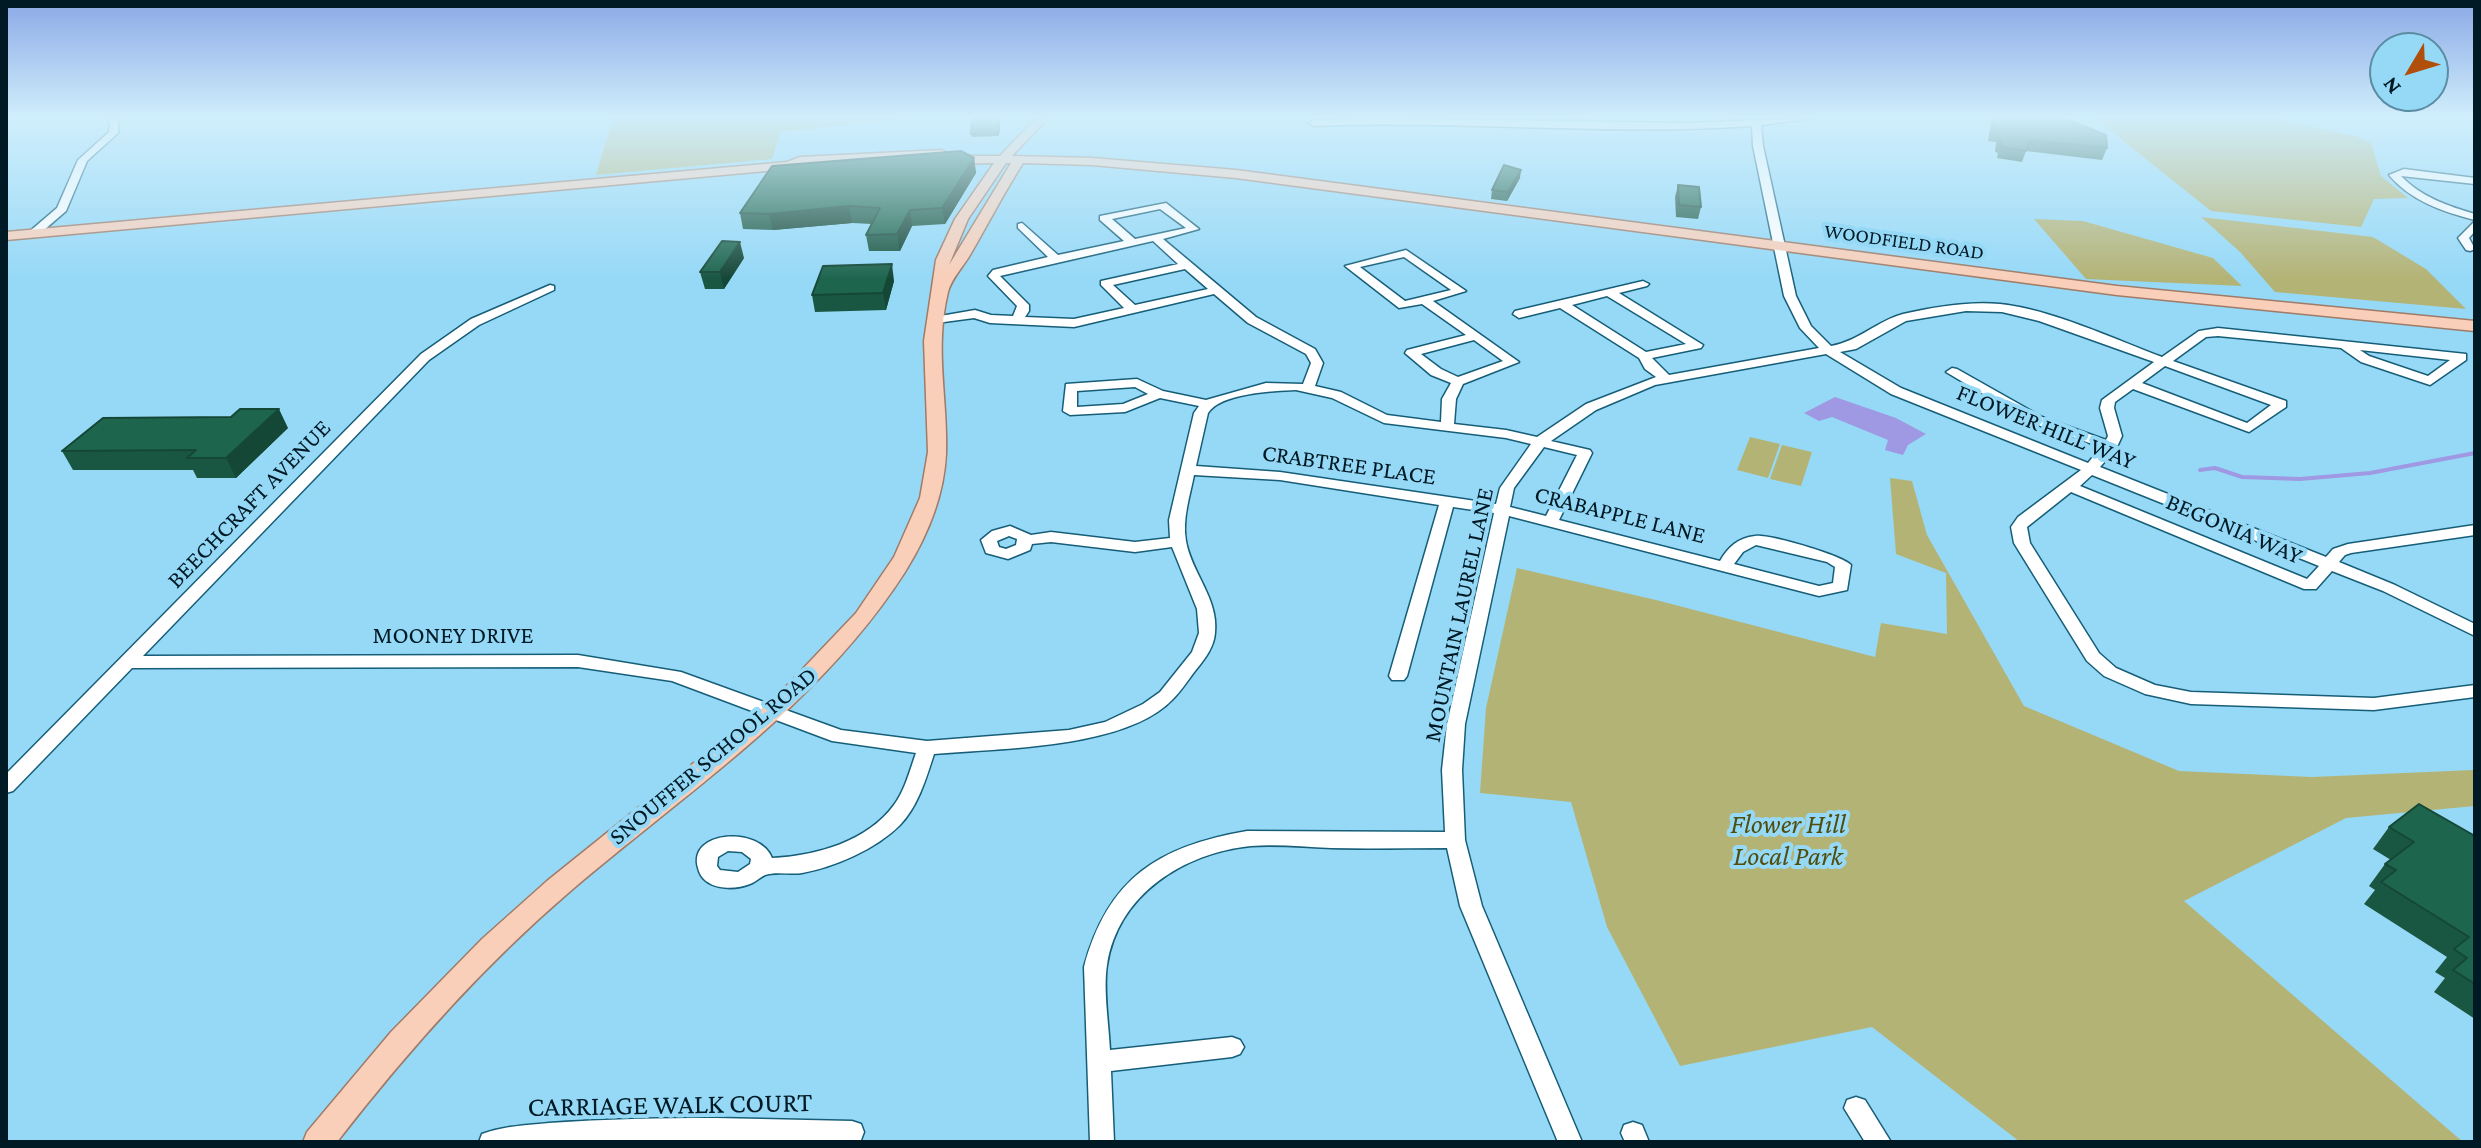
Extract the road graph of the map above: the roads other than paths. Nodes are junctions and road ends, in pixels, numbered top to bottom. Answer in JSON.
{"nodes":[{"id":1,"x":78,"y":172,"type":"edge"},
{"id":2,"x":716,"y":172,"type":"edge"},
{"id":3,"x":989,"y":172,"type":"edge"},
{"id":4,"x":996,"y":172,"type":"edge"},
{"id":5,"x":1007,"y":172,"type":"edge"},
{"id":6,"x":1221,"y":172,"type":"edge"},
{"id":7,"x":1256,"y":172,"type":"edge"},
{"id":8,"x":1764,"y":172,"type":"edge"},
{"id":9,"x":992,"y":175,"type":"junction"},
{"id":10,"x":2470,"y":180,"type":"edge"},
{"id":11,"x":1329,"y":183,"type":"junction"},
{"id":12,"x":2475,"y":217,"type":"edge"},
{"id":13,"x":2475,"y":224,"type":"edge"},
{"id":14,"x":1022,"y":226,"type":"dead end"},
{"id":15,"x":33,"y":234,"type":"junction"},
{"id":16,"x":6,"y":236,"type":"edge"},
{"id":17,"x":1155,"y":238,"type":"junction"},
{"id":18,"x":1133,"y":243,"type":"junction"},
{"id":19,"x":1780,"y":246,"type":"junction"},
{"id":20,"x":2470,"y":248,"type":"dead end"},
{"id":21,"x":1057,"y":260,"type":"junction"},
{"id":22,"x":1187,"y":265,"type":"junction"},
{"id":23,"x":1643,"y":284,"type":"dead end"},
{"id":24,"x":550,"y":288,"type":"dead end"},
{"id":25,"x":941,"y":288,"type":"junction"},
{"id":26,"x":1217,"y":290,"type":"junction"},
{"id":27,"x":1608,"y":292,"type":"junction"},
{"id":28,"x":1424,"y":300,"type":"junction"},
{"id":29,"x":1562,"y":304,"type":"junction"},
{"id":30,"x":1133,"y":310,"type":"junction"},
{"id":31,"x":1519,"y":314,"type":"dead end"},
{"id":32,"x":1016,"y":320,"type":"junction"},
{"id":33,"x":933,"y":321,"type":"junction"},
{"id":34,"x":2475,"y":326,"type":"edge"},
{"id":35,"x":1475,"y":336,"type":"junction"},
{"id":36,"x":2344,"y":345,"type":"junction"},
{"id":37,"x":1829,"y":351,"type":"junction"},
{"id":38,"x":1644,"y":356,"type":"junction"},
{"id":39,"x":2163,"y":361,"type":"junction"},
{"id":40,"x":1952,"y":372,"type":"dead end"},
{"id":41,"x":1665,"y":378,"type":"junction"},
{"id":42,"x":1458,"y":381,"type":"junction"},
{"id":43,"x":2132,"y":384,"type":"junction"},
{"id":44,"x":1308,"y":387,"type":"junction"},
{"id":45,"x":1159,"y":394,"type":"junction"},
{"id":46,"x":1207,"y":404,"type":"junction"},
{"id":47,"x":1447,"y":428,"type":"junction"},
{"id":48,"x":1541,"y":441,"type":"junction"},
{"id":49,"x":2111,"y":446,"type":"junction"},
{"id":50,"x":2089,"y":468,"type":"junction"},
{"id":51,"x":1188,"y":470,"type":"junction"},
{"id":52,"x":2068,"y":486,"type":"junction"},
{"id":53,"x":1447,"y":501,"type":"junction"},
{"id":54,"x":1503,"y":510,"type":"junction"},
{"id":55,"x":1551,"y":521,"type":"junction"},
{"id":56,"x":2475,"y":530,"type":"edge"},
{"id":57,"x":1027,"y":540,"type":"dead end"},
{"id":58,"x":1178,"y":542,"type":"junction"},
{"id":59,"x":2329,"y":564,"type":"junction"},
{"id":60,"x":1725,"y":567,"type":"junction"},
{"id":61,"x":2475,"y":631,"type":"edge"},
{"id":62,"x":128,"y":662,"type":"junction"},
{"id":63,"x":1398,"y":676,"type":"dead end"},
{"id":64,"x":2475,"y":691,"type":"edge"},
{"id":65,"x":769,"y":713,"type":"junction"},
{"id":66,"x":927,"y":748,"type":"junction"},
{"id":67,"x":6,"y":786,"type":"edge"},
{"id":68,"x":1455,"y":840,"type":"junction"},
{"id":69,"x":759,"y":868,"type":"dead end"},
{"id":70,"x":1232,"y":1047,"type":"dead end"},
{"id":71,"x":1098,"y":1062,"type":"junction"},
{"id":72,"x":1856,"y":1108,"type":"dead end"},
{"id":73,"x":852,"y":1132,"type":"dead end"},
{"id":74,"x":588,"y":1137,"type":"edge"},
{"id":75,"x":822,"y":1137,"type":"edge"},
{"id":76,"x":318,"y":1142,"type":"edge"},
{"id":77,"x":491,"y":1142,"type":"edge"},
{"id":78,"x":1102,"y":1142,"type":"edge"},
{"id":79,"x":1570,"y":1142,"type":"edge"},
{"id":80,"x":1879,"y":1142,"type":"edge"}],
"edges":[{"from":1,"to":15,"type":"street"},
{"from":2,"to":15,"type":"main road","name":"WOODFIELD ROAD"},
{"from":3,"to":9,"type":"main road"},
{"from":4,"to":9,"type":"main road","name":"SNOUFFER SCHOOL ROAD"},
{"from":5,"to":25,"type":"main road","name":"SNOUFFER SCHOOL ROAD"},
{"from":6,"to":11,"type":"main road","name":"WOODFIELD ROAD"},
{"from":7,"to":11,"type":"main road","name":"WOODFIELD ROAD"},
{"from":8,"to":19,"type":"street","name":"FLOWER HILL WAY"},
{"from":9,"to":25,"type":"main road","name":"SNOUFFER SCHOOL ROAD"},
{"from":10,"to":12,"type":"street"},
{"from":11,"to":19,"type":"main road","name":"WOODFIELD ROAD"},
{"from":13,"to":20,"type":"street"},
{"from":14,"to":21,"type":"street"},
{"from":15,"to":16,"type":"main road","name":"WOODFIELD ROAD"},
{"from":17,"to":18,"type":"street"},
{"from":17,"to":18,"type":"street"},
{"from":17,"to":22,"type":"street"},
{"from":18,"to":21,"type":"street"},
{"from":19,"to":34,"type":"main road","name":"WOODFIELD ROAD"},
{"from":19,"to":37,"type":"street","name":"FLOWER HILL WAY"},
{"from":21,"to":32,"type":"street"},
{"from":22,"to":26,"type":"street"},
{"from":22,"to":30,"type":"street"},
{"from":23,"to":27,"type":"street"},
{"from":24,"to":62,"type":"street","name":"BEECHCRAFT AVENUE"},
{"from":25,"to":33,"type":"main road","name":"SNOUFFER SCHOOL ROAD"},
{"from":26,"to":30,"type":"street"},
{"from":26,"to":44,"type":"street"},
{"from":27,"to":29,"type":"street"},
{"from":27,"to":38,"type":"street"},
{"from":28,"to":28,"type":"street"},
{"from":28,"to":35,"type":"street"},
{"from":29,"to":31,"type":"street"},
{"from":29,"to":38,"type":"street"},
{"from":30,"to":32,"type":"street"},
{"from":32,"to":33,"type":"street"},
{"from":33,"to":65,"type":"main road","name":"SNOUFFER SCHOOL ROAD"},
{"from":35,"to":42,"type":"street"},
{"from":35,"to":42,"type":"street"},
{"from":36,"to":36,"type":"street"},
{"from":36,"to":39,"type":"street"},
{"from":37,"to":39,"type":"street","name":"MOUNTAIN LAUREL LANE"},
{"from":37,"to":41,"type":"street","name":"MOUNTAIN LAUREL LANE"},
{"from":37,"to":50,"type":"street","name":"FLOWER HILL WAY"},
{"from":38,"to":41,"type":"street"},
{"from":39,"to":43,"type":"street"},
{"from":39,"to":43,"type":"street","name":"MOUNTAIN LAUREL LANE"},
{"from":40,"to":49,"type":"street"},
{"from":41,"to":48,"type":"street","name":"MOUNTAIN LAUREL LANE"},
{"from":42,"to":47,"type":"street"},
{"from":43,"to":49,"type":"street"},
{"from":44,"to":46,"type":"street"},
{"from":44,"to":47,"type":"street"},
{"from":45,"to":45,"type":"street"},
{"from":45,"to":46,"type":"street"},
{"from":46,"to":51,"type":"street"},
{"from":47,"to":48,"type":"street"},
{"from":48,"to":54,"type":"street","name":"MOUNTAIN LAUREL LANE"},
{"from":48,"to":55,"type":"street"},
{"from":49,"to":50,"type":"street"},
{"from":50,"to":52,"type":"street"},
{"from":50,"to":59,"type":"street","name":"FLOWER HILL WAY"},
{"from":51,"to":53,"type":"street","name":"CRABTREE PLACE"},
{"from":51,"to":58,"type":"street"},
{"from":52,"to":59,"type":"street","name":"BEGONIA WAY"},
{"from":52,"to":64,"type":"street"},
{"from":53,"to":54,"type":"street","name":"CRABTREE PLACE"},
{"from":53,"to":63,"type":"street"},
{"from":54,"to":55,"type":"street","name":"CRABAPPLE LANE"},
{"from":54,"to":68,"type":"street","name":"MOUNTAIN LAUREL LANE"},
{"from":55,"to":60,"type":"street","name":"CRABAPPLE LANE"},
{"from":56,"to":59,"type":"street"},
{"from":57,"to":58,"type":"street"},
{"from":58,"to":66,"type":"street","name":"MOONEY DRIVE"},
{"from":59,"to":61,"type":"street","name":"FLOWER HILL WAY"},
{"from":60,"to":60,"type":"street","name":"CRABAPPLE LANE"},
{"from":62,"to":65,"type":"street","name":"MOONEY DRIVE"},
{"from":62,"to":67,"type":"street","name":"BEECHCRAFT AVENUE"},
{"from":65,"to":66,"type":"street","name":"MOONEY DRIVE"},
{"from":65,"to":76,"type":"main road","name":"SNOUFFER SCHOOL ROAD"},
{"from":66,"to":69,"type":"street"},
{"from":68,"to":71,"type":"street"},
{"from":68,"to":79,"type":"street","name":"MOUNTAIN LAUREL LANE"},
{"from":70,"to":71,"type":"street"},
{"from":71,"to":78,"type":"street"},
{"from":72,"to":80,"type":"street"},
{"from":73,"to":75,"type":"street","name":"CARRIAGE WALK COURT"},
{"from":74,"to":75,"type":"street","name":"CARRIAGE WALK COURT"},
{"from":74,"to":77,"type":"street","name":"CARRIAGE WALK COURT"}]}
